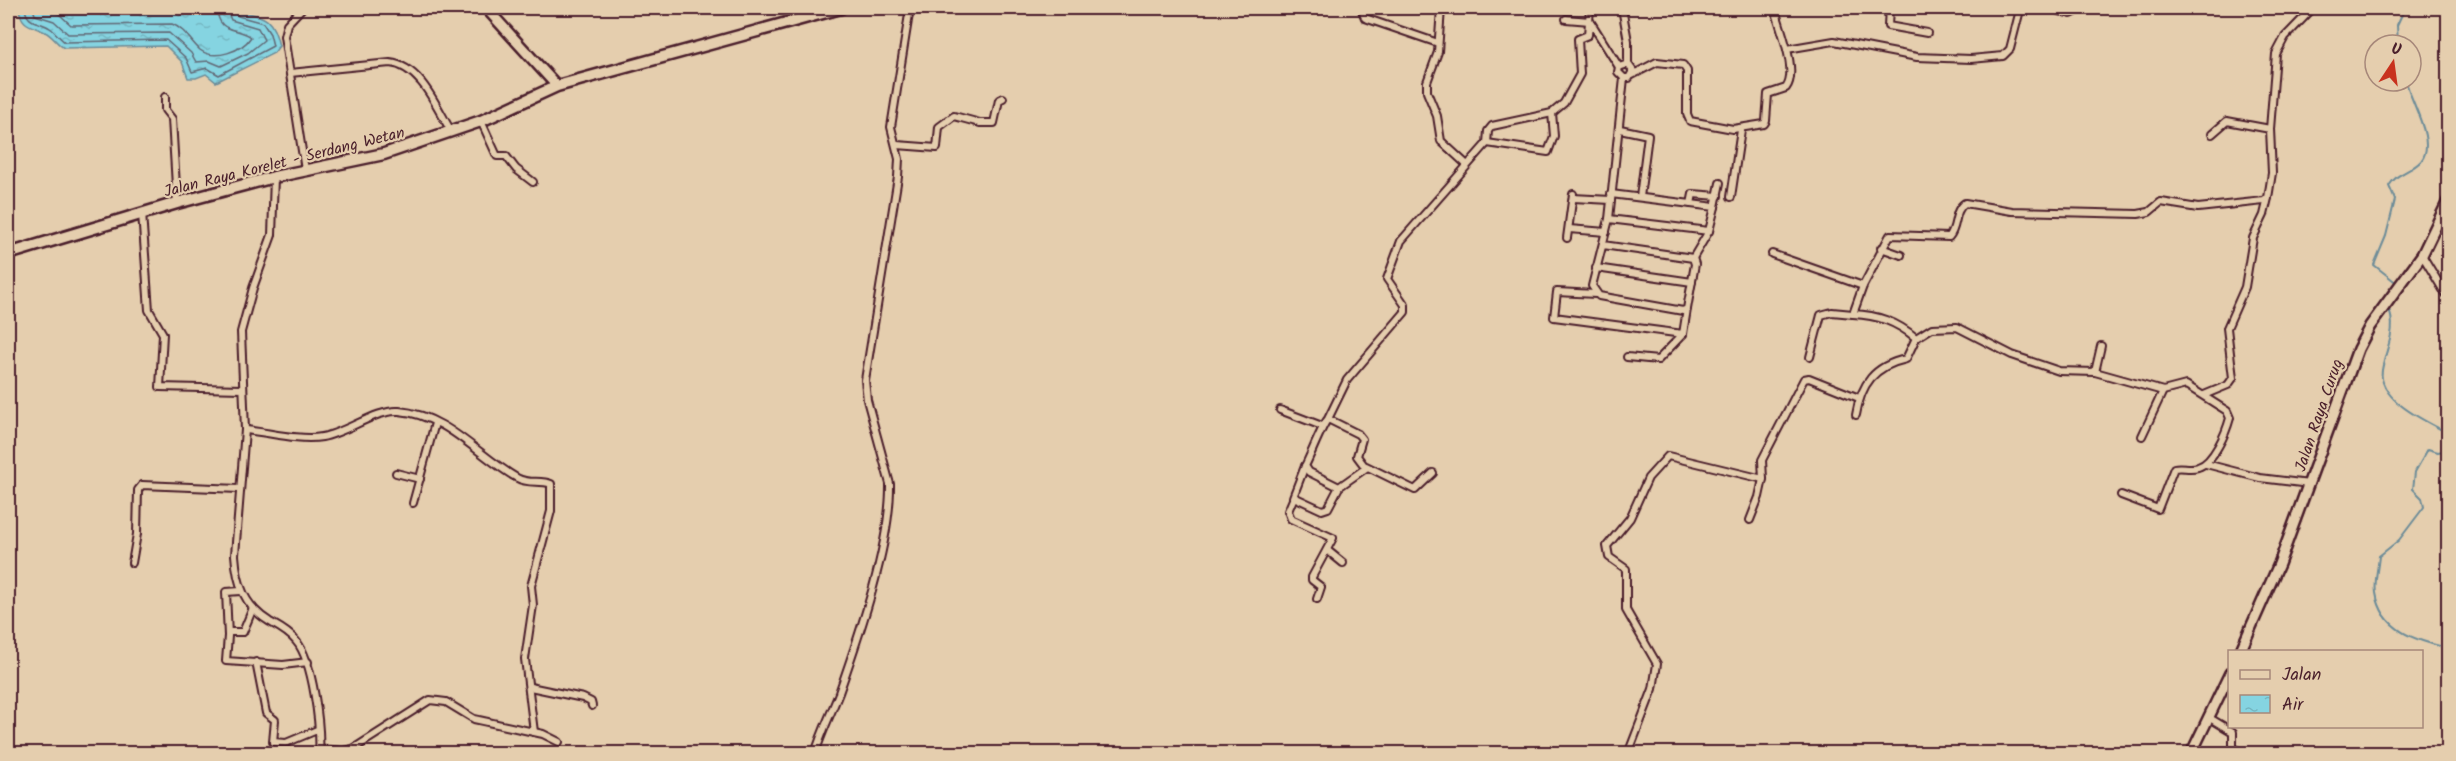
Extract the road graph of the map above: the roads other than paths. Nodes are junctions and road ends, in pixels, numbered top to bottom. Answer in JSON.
{"nodes":[{"id":1,"x":302,"y":8,"type":"edge"},
{"id":2,"x":486,"y":8,"type":"edge"},
{"id":3,"x":841,"y":8,"type":"edge"},
{"id":4,"x":910,"y":8,"type":"edge"},
{"id":5,"x":1361,"y":8,"type":"edge"},
{"id":6,"x":1441,"y":8,"type":"edge"},
{"id":7,"x":1590,"y":8,"type":"edge"},
{"id":8,"x":1622,"y":8,"type":"edge"},
{"id":9,"x":1775,"y":8,"type":"edge"},
{"id":10,"x":1889,"y":8,"type":"edge"},
{"id":11,"x":2022,"y":8,"type":"edge"},
{"id":12,"x":2047,"y":8,"type":"edge"},
{"id":13,"x":2084,"y":8,"type":"edge"},
{"id":14,"x":2313,"y":8,"type":"edge"},
{"id":15,"x":1566,"y":19,"type":"dead end"},
{"id":16,"x":1590,"y":21,"type":"junction"},
{"id":17,"x":1928,"y":33,"type":"dead end"},
{"id":18,"x":1438,"y":43,"type":"junction"},
{"id":19,"x":1787,"y":49,"type":"junction"},
{"id":20,"x":1628,"y":64,"type":"junction"},
{"id":21,"x":1620,"y":67,"type":"junction"},
{"id":22,"x":290,"y":73,"type":"junction"},
{"id":23,"x":1632,"y":75,"type":"junction"},
{"id":24,"x":1624,"y":78,"type":"junction"},
{"id":25,"x":557,"y":86,"type":"junction"},
{"id":26,"x":165,"y":97,"type":"dead end"},
{"id":27,"x":1003,"y":98,"type":"dead end"},
{"id":28,"x":1552,"y":113,"type":"junction"},
{"id":29,"x":480,"y":121,"type":"junction"},
{"id":30,"x":1620,"y":129,"type":"junction"},
{"id":31,"x":2270,"y":129,"type":"junction"},
{"id":32,"x":1741,"y":130,"type":"junction"},
{"id":33,"x":451,"y":131,"type":"junction"},
{"id":34,"x":2211,"y":134,"type":"dead end"},
{"id":35,"x":1487,"y":143,"type":"junction"},
{"id":36,"x":897,"y":145,"type":"junction"},
{"id":37,"x":1466,"y":164,"type":"junction"},
{"id":38,"x":305,"y":170,"type":"junction"},
{"id":39,"x":274,"y":177,"type":"junction"},
{"id":40,"x":533,"y":182,"type":"dead end"},
{"id":41,"x":1720,"y":183,"type":"dead end"},
{"id":42,"x":1718,"y":196,"type":"junction"},
{"id":43,"x":1611,"y":197,"type":"junction"},
{"id":44,"x":1640,"y":197,"type":"junction"},
{"id":45,"x":1731,"y":197,"type":"dead end"},
{"id":46,"x":2268,"y":198,"type":"junction"},
{"id":47,"x":2448,"y":201,"type":"edge"},
{"id":48,"x":177,"y":203,"type":"junction"},
{"id":49,"x":1691,"y":204,"type":"junction"},
{"id":50,"x":1715,"y":207,"type":"junction"},
{"id":51,"x":142,"y":213,"type":"junction"},
{"id":52,"x":1609,"y":219,"type":"junction"},
{"id":53,"x":1569,"y":229,"type":"junction"},
{"id":54,"x":1709,"y":231,"type":"junction"},
{"id":55,"x":1606,"y":232,"type":"junction"},
{"id":56,"x":1567,"y":238,"type":"dead end"},
{"id":57,"x":1603,"y":245,"type":"junction"},
{"id":58,"x":1881,"y":248,"type":"junction"},
{"id":59,"x":8,"y":254,"type":"edge"},
{"id":60,"x":1772,"y":254,"type":"dead end"},
{"id":61,"x":1901,"y":255,"type":"dead end"},
{"id":62,"x":2422,"y":255,"type":"junction"},
{"id":63,"x":1693,"y":258,"type":"junction"},
{"id":64,"x":1596,"y":268,"type":"junction"},
{"id":65,"x":1692,"y":282,"type":"junction"},
{"id":66,"x":1863,"y":286,"type":"junction"},
{"id":67,"x":1596,"y":294,"type":"junction"},
{"id":68,"x":2448,"y":298,"type":"edge"},
{"id":69,"x":1687,"y":309,"type":"junction"},
{"id":70,"x":1853,"y":314,"type":"junction"},
{"id":71,"x":1683,"y":334,"type":"junction"},
{"id":72,"x":1916,"y":338,"type":"junction"},
{"id":73,"x":2101,"y":346,"type":"dead end"},
{"id":74,"x":1627,"y":357,"type":"dead end"},
{"id":75,"x":1810,"y":357,"type":"dead end"},
{"id":76,"x":2095,"y":372,"type":"junction"},
{"id":77,"x":242,"y":389,"type":"junction"},
{"id":78,"x":2163,"y":391,"type":"junction"},
{"id":79,"x":2204,"y":395,"type":"junction"},
{"id":80,"x":1859,"y":398,"type":"junction"},
{"id":81,"x":1280,"y":410,"type":"dead end"},
{"id":82,"x":1857,"y":415,"type":"dead end"},
{"id":83,"x":1328,"y":419,"type":"junction"},
{"id":84,"x":435,"y":423,"type":"junction"},
{"id":85,"x":1322,"y":426,"type":"junction"},
{"id":86,"x":244,"y":430,"type":"junction"},
{"id":87,"x":2142,"y":436,"type":"dead end"},
{"id":88,"x":2206,"y":464,"type":"junction"},
{"id":89,"x":1305,"y":466,"type":"junction"},
{"id":90,"x":1366,"y":466,"type":"junction"},
{"id":91,"x":396,"y":473,"type":"dead end"},
{"id":92,"x":1433,"y":473,"type":"dead end"},
{"id":93,"x":420,"y":479,"type":"junction"},
{"id":94,"x":1763,"y":479,"type":"junction"},
{"id":95,"x":2309,"y":484,"type":"junction"},
{"id":96,"x":1340,"y":487,"type":"junction"},
{"id":97,"x":239,"y":489,"type":"junction"},
{"id":98,"x":2121,"y":495,"type":"dead end"},
{"id":99,"x":1293,"y":497,"type":"junction"},
{"id":100,"x":413,"y":503,"type":"dead end"},
{"id":101,"x":1750,"y":520,"type":"dead end"},
{"id":102,"x":1327,"y":550,"type":"junction"},
{"id":103,"x":132,"y":562,"type":"dead end"},
{"id":104,"x":1343,"y":563,"type":"dead end"},
{"id":105,"x":241,"y":591,"type":"junction"},
{"id":106,"x":1317,"y":599,"type":"dead end"},
{"id":107,"x":253,"y":608,"type":"junction"},
{"id":108,"x":228,"y":632,"type":"junction"},
{"id":109,"x":2240,"y":650,"type":"edge"},
{"id":110,"x":256,"y":662,"type":"junction"},
{"id":111,"x":308,"y":662,"type":"junction"},
{"id":112,"x":2228,"y":675,"type":"edge"},
{"id":113,"x":530,"y":687,"type":"junction"},
{"id":114,"x":592,"y":706,"type":"dead end"},
{"id":115,"x":2208,"y":717,"type":"junction"},
{"id":116,"x":317,"y":730,"type":"junction"},
{"id":117,"x":534,"y":732,"type":"junction"},
{"id":118,"x":559,"y":742,"type":"dead end"},
{"id":119,"x":319,"y":751,"type":"edge"},
{"id":120,"x":815,"y":753,"type":"edge"},
{"id":121,"x":1628,"y":753,"type":"edge"},
{"id":122,"x":2191,"y":753,"type":"edge"},
{"id":123,"x":2238,"y":753,"type":"edge"}],
"edges":[{"from":1,"to":22,"type":"street"},
{"from":2,"to":25,"type":"street"},
{"from":3,"to":25,"type":"main road","name":"Jalan Raya Korelet - Serdang Wetan"},
{"from":4,"to":36,"type":"street"},
{"from":5,"to":18,"type":"street"},
{"from":6,"to":18,"type":"street"},
{"from":7,"to":16,"type":"street"},
{"from":8,"to":20,"type":"street"},
{"from":9,"to":19,"type":"street"},
{"from":10,"to":17,"type":"street"},
{"from":11,"to":19,"type":"street"},
{"from":12,"to":13,"type":"street"},
{"from":14,"to":31,"type":"street"},
{"from":15,"to":16,"type":"street"},
{"from":16,"to":21,"type":"street"},
{"from":16,"to":28,"type":"street"},
{"from":18,"to":37,"type":"street"},
{"from":19,"to":32,"type":"street"},
{"from":20,"to":21,"type":"street"},
{"from":20,"to":23,"type":"street"},
{"from":21,"to":24,"type":"street"},
{"from":22,"to":33,"type":"street"},
{"from":22,"to":38,"type":"street"},
{"from":23,"to":24,"type":"street"},
{"from":23,"to":32,"type":"street"},
{"from":24,"to":30,"type":"street"},
{"from":25,"to":29,"type":"main road","name":"Jalan Raya Korelet - Serdang Wetan"},
{"from":26,"to":48,"type":"street"},
{"from":27,"to":36,"type":"street"},
{"from":28,"to":35,"type":"street"},
{"from":28,"to":35,"type":"street"},
{"from":29,"to":33,"type":"main road","name":"Jalan Raya Korelet - Serdang Wetan"},
{"from":29,"to":40,"type":"street"},
{"from":30,"to":43,"type":"street"},
{"from":30,"to":44,"type":"street"},
{"from":31,"to":34,"type":"street"},
{"from":31,"to":46,"type":"street"},
{"from":32,"to":45,"type":"street"},
{"from":33,"to":38,"type":"main road","name":"Jalan Raya Korelet - Serdang Wetan"},
{"from":35,"to":37,"type":"street"},
{"from":36,"to":120,"type":"street"},
{"from":37,"to":83,"type":"street"},
{"from":38,"to":39,"type":"main road","name":"Jalan Raya Korelet - Serdang Wetan"},
{"from":39,"to":48,"type":"main road","name":"Jalan Raya Korelet - Serdang Wetan"},
{"from":39,"to":77,"type":"street"},
{"from":41,"to":42,"type":"street"},
{"from":42,"to":49,"type":"street"},
{"from":42,"to":50,"type":"street"},
{"from":43,"to":44,"type":"street"},
{"from":43,"to":52,"type":"street"},
{"from":43,"to":53,"type":"street"},
{"from":44,"to":49,"type":"street"},
{"from":46,"to":58,"type":"street"},
{"from":46,"to":79,"type":"street"},
{"from":47,"to":62,"type":"street","name":"Jalan Raya Curug"},
{"from":48,"to":51,"type":"main road","name":"Jalan Raya Korelet - Serdang Wetan"},
{"from":49,"to":50,"type":"street"},
{"from":50,"to":54,"type":"street"},
{"from":51,"to":59,"type":"main road","name":"Jalan Raya Korelet - Serdang Wetan"},
{"from":51,"to":77,"type":"street"},
{"from":52,"to":54,"type":"street"},
{"from":52,"to":55,"type":"street"},
{"from":53,"to":55,"type":"street"},
{"from":53,"to":56,"type":"street"},
{"from":54,"to":63,"type":"street"},
{"from":55,"to":57,"type":"street"},
{"from":57,"to":63,"type":"street"},
{"from":57,"to":64,"type":"street"},
{"from":58,"to":61,"type":"street"},
{"from":58,"to":66,"type":"street"},
{"from":60,"to":66,"type":"street"},
{"from":62,"to":68,"type":"street"},
{"from":62,"to":95,"type":"street","name":"Jalan Raya Curug"},
{"from":63,"to":65,"type":"street"},
{"from":64,"to":65,"type":"street"},
{"from":64,"to":67,"type":"street"},
{"from":65,"to":69,"type":"street"},
{"from":66,"to":70,"type":"street"},
{"from":67,"to":69,"type":"street"},
{"from":67,"to":71,"type":"street"},
{"from":69,"to":71,"type":"street"},
{"from":70,"to":72,"type":"street"},
{"from":70,"to":75,"type":"street"},
{"from":71,"to":74,"type":"street"},
{"from":72,"to":76,"type":"street"},
{"from":72,"to":80,"type":"street"},
{"from":73,"to":76,"type":"street"},
{"from":76,"to":78,"type":"street"},
{"from":77,"to":86,"type":"street"},
{"from":78,"to":79,"type":"street"},
{"from":78,"to":87,"type":"street"},
{"from":79,"to":88,"type":"street"},
{"from":80,"to":82,"type":"street"},
{"from":80,"to":94,"type":"street"},
{"from":81,"to":85,"type":"street"},
{"from":83,"to":85,"type":"street"},
{"from":83,"to":90,"type":"street"},
{"from":84,"to":86,"type":"street"},
{"from":84,"to":93,"type":"street"},
{"from":84,"to":113,"type":"street"},
{"from":85,"to":89,"type":"street"},
{"from":86,"to":97,"type":"street"},
{"from":88,"to":95,"type":"street"},
{"from":88,"to":98,"type":"street"},
{"from":89,"to":96,"type":"street"},
{"from":89,"to":99,"type":"street"},
{"from":90,"to":92,"type":"street"},
{"from":90,"to":96,"type":"street"},
{"from":91,"to":93,"type":"street"},
{"from":93,"to":100,"type":"street"},
{"from":94,"to":101,"type":"street"},
{"from":94,"to":121,"type":"street"},
{"from":95,"to":109,"type":"street","name":"Jalan Raya Curug"},
{"from":96,"to":99,"type":"street"},
{"from":97,"to":103,"type":"street"},
{"from":97,"to":105,"type":"street"},
{"from":99,"to":102,"type":"street"},
{"from":102,"to":104,"type":"street"},
{"from":102,"to":106,"type":"street"},
{"from":105,"to":107,"type":"street"},
{"from":105,"to":108,"type":"street"},
{"from":107,"to":108,"type":"street"},
{"from":107,"to":111,"type":"street"},
{"from":108,"to":110,"type":"street"},
{"from":110,"to":111,"type":"street"},
{"from":110,"to":116,"type":"street"},
{"from":111,"to":116,"type":"street"},
{"from":112,"to":115,"type":"street"},
{"from":113,"to":114,"type":"street"},
{"from":113,"to":117,"type":"street"},
{"from":115,"to":122,"type":"street"},
{"from":115,"to":123,"type":"street"},
{"from":116,"to":119,"type":"street"},
{"from":117,"to":118,"type":"street"},
{"from":117,"to":119,"type":"street"}]}
